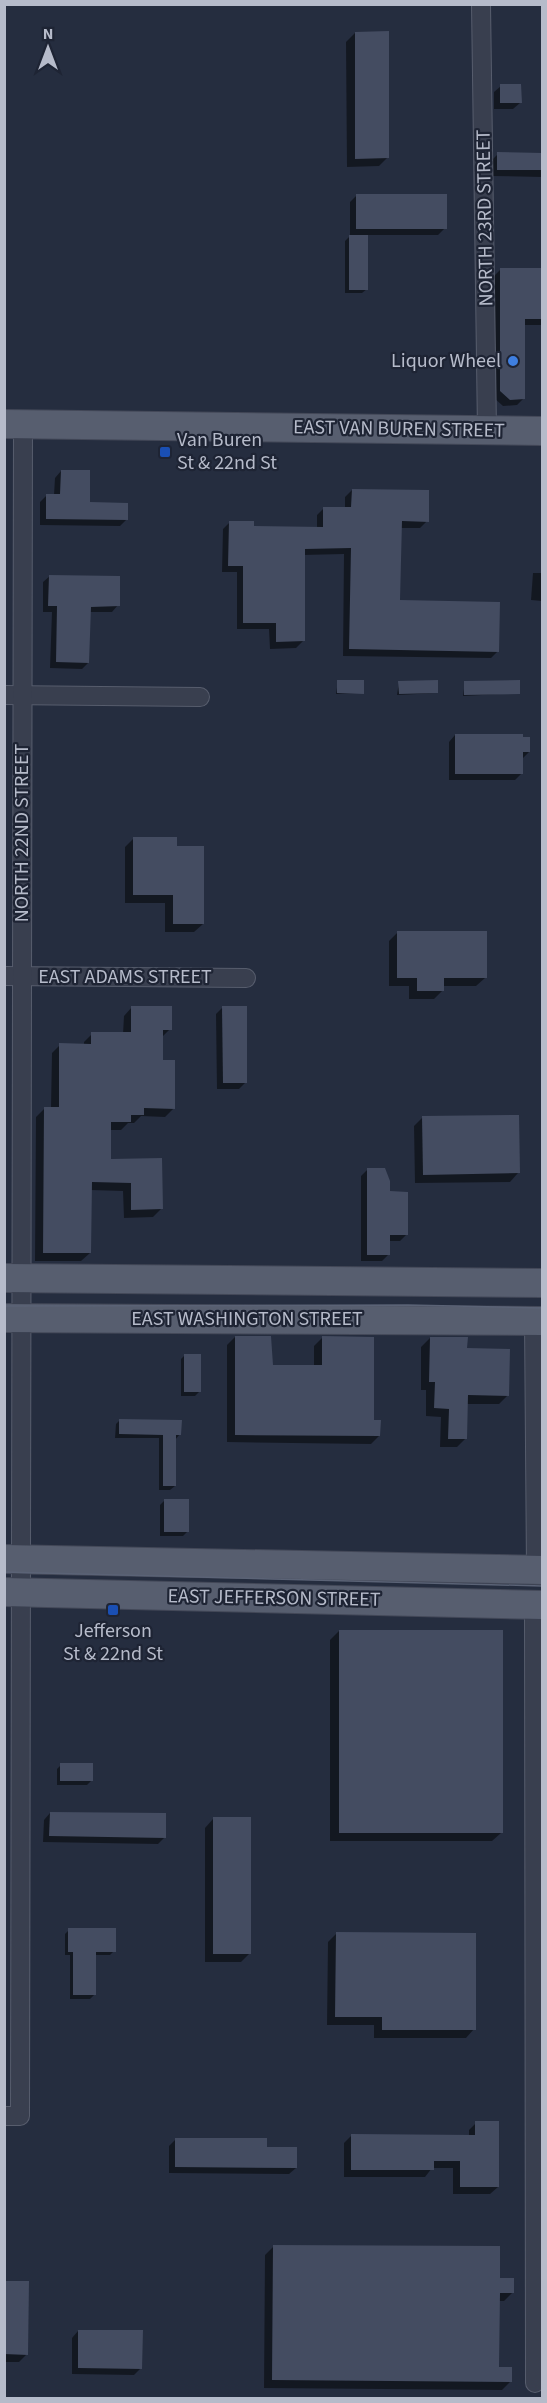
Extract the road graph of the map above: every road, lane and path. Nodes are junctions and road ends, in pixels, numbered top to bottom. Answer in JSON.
{"nodes":[{"id":1,"x":481,"y":4,"type":"edge"},
{"id":2,"x":14,"y":424,"type":"edge"},
{"id":3,"x":487,"y":431,"type":"junction"},
{"id":4,"x":543,"y":431,"type":"edge"},
{"id":5,"x":13,"y":695,"type":"edge"},
{"id":6,"x":200,"y":697,"type":"dead end"},
{"id":7,"x":13,"y":976,"type":"edge"},
{"id":8,"x":246,"y":978,"type":"dead end"},
{"id":9,"x":12,"y":1278,"type":"edge"},
{"id":10,"x":313,"y":1281,"type":"junction"},
{"id":11,"x":543,"y":1283,"type":"edge"},
{"id":12,"x":12,"y":1318,"type":"edge"},
{"id":13,"x":489,"y":1321,"type":"junction"},
{"id":14,"x":538,"y":1321,"type":"edge"},
{"id":15,"x":13,"y":1559,"type":"edge"},
{"id":16,"x":539,"y":1570,"type":"edge"},
{"id":17,"x":13,"y":1592,"type":"edge"},
{"id":18,"x":538,"y":1605,"type":"edge"},
{"id":19,"x":12,"y":2116,"type":"edge"},
{"id":20,"x":535,"y":2384,"type":"dead end"}],
"edges":[{"from":1,"to":3,"type":"street","name":"NORTH 23RD STREET"},
{"from":2,"to":3,"type":"main road","name":"EAST VAN BUREN STREET"},
{"from":2,"to":5,"type":"street","name":"NORTH 22ND STREET"},
{"from":3,"to":4,"type":"main road","name":"EAST VAN BUREN STREET"},
{"from":5,"to":6,"type":"street"},
{"from":5,"to":7,"type":"street","name":"NORTH 22ND STREET"},
{"from":7,"to":8,"type":"street","name":"EAST ADAMS STREET"},
{"from":7,"to":9,"type":"street","name":"NORTH 22ND STREET"},
{"from":9,"to":10,"type":"main road","name":"EAST WASHINGTON STREET"},
{"from":9,"to":12,"type":"street","name":"NORTH 22ND STREET"},
{"from":10,"to":11,"type":"main road","name":"EAST WASHINGTON STREET"},
{"from":10,"to":13,"type":"main road","name":"EAST WASHINGTON STREET"},
{"from":12,"to":13,"type":"main road","name":"EAST WASHINGTON STREET"},
{"from":12,"to":15,"type":"street","name":"NORTH 22ND STREET"},
{"from":13,"to":14,"type":"main road","name":"EAST WASHINGTON STREET"},
{"from":14,"to":16,"type":"street"},
{"from":15,"to":16,"type":"main road","name":"EAST JEFFERSON STREET"},
{"from":15,"to":17,"type":"street","name":"NORTH 22ND STREET"},
{"from":17,"to":18,"type":"main road","name":"EAST JEFFERSON STREET"},
{"from":17,"to":19,"type":"street","name":"NORTH 22ND STREET"},
{"from":18,"to":20,"type":"street"}]}
